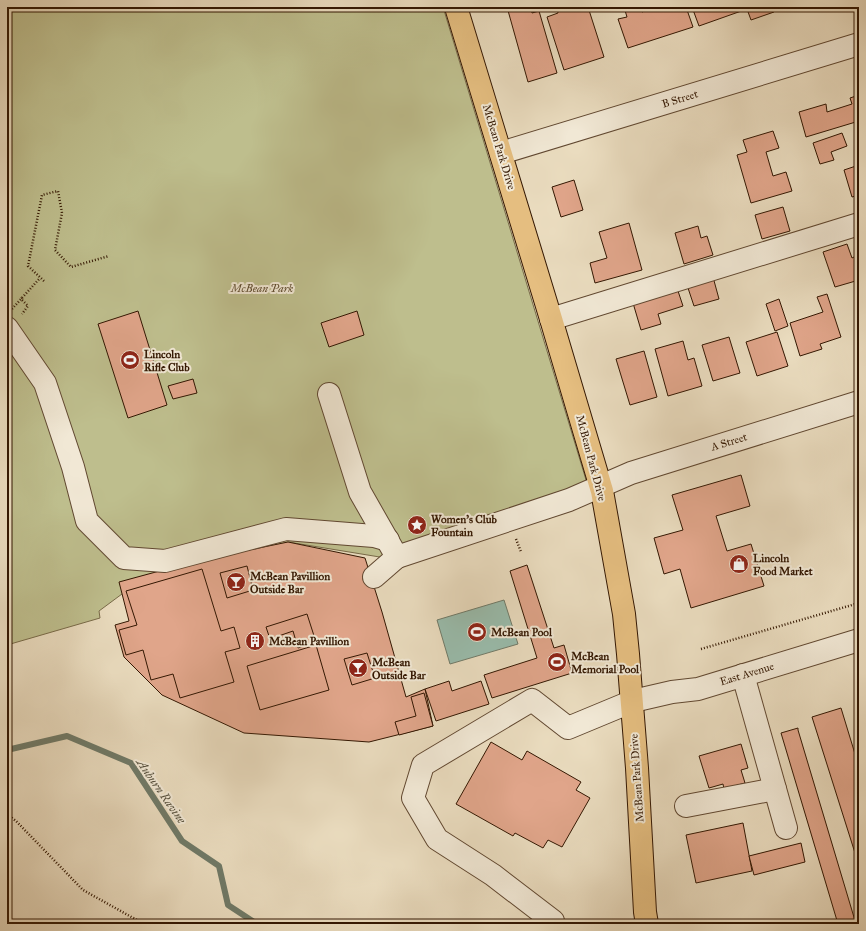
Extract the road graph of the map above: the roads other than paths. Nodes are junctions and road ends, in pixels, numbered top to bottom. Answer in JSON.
{"nodes":[{"id":1,"x":456,"y":7,"type":"edge"},
{"id":2,"x":859,"y":44,"type":"edge"},
{"id":3,"x":501,"y":153,"type":"junction"},
{"id":4,"x":859,"y":224,"type":"edge"},
{"id":5,"x":551,"y":319,"type":"junction"},
{"id":6,"x":7,"y":328,"type":"edge"},
{"id":7,"x":329,"y":394,"type":"dead end"},
{"id":8,"x":859,"y":402,"type":"edge"},
{"id":9,"x":600,"y":487,"type":"junction"},
{"id":10,"x":393,"y":548,"type":"junction"},
{"id":11,"x":374,"y":577,"type":"dead end"},
{"id":12,"x":859,"y":640,"type":"edge"},
{"id":13,"x":743,"y":675,"type":"junction"},
{"id":14,"x":633,"y":701,"type":"junction"},
{"id":15,"x":775,"y":788,"type":"junction"},
{"id":16,"x":686,"y":806,"type":"dead end"},
{"id":17,"x":786,"y":828,"type":"dead end"},
{"id":18,"x":553,"y":921,"type":"dead end"},
{"id":19,"x":647,"y":924,"type":"edge"}],
"edges":[{"from":1,"to":3,"type":"main road","name":"McBean Park Drive"},
{"from":2,"to":3,"type":"street","name":"B Street"},
{"from":3,"to":5,"type":"main road","name":"McBean Park Drive"},
{"from":4,"to":5,"type":"street"},
{"from":5,"to":9,"type":"main road","name":"McBean Park Drive"},
{"from":6,"to":10,"type":"street"},
{"from":7,"to":10,"type":"street"},
{"from":8,"to":9,"type":"street","name":"A Street"},
{"from":9,"to":10,"type":"street","name":"A Street"},
{"from":9,"to":14,"type":"main road","name":"McBean Park Drive"},
{"from":10,"to":11,"type":"street"},
{"from":12,"to":13,"type":"street","name":"East Avenue"},
{"from":13,"to":14,"type":"street","name":"East Avenue"},
{"from":13,"to":15,"type":"street"},
{"from":14,"to":18,"type":"street","name":"East Avenue"},
{"from":14,"to":19,"type":"main road","name":"McBean Park Drive"},
{"from":15,"to":16,"type":"street"},
{"from":15,"to":17,"type":"street"}]}
